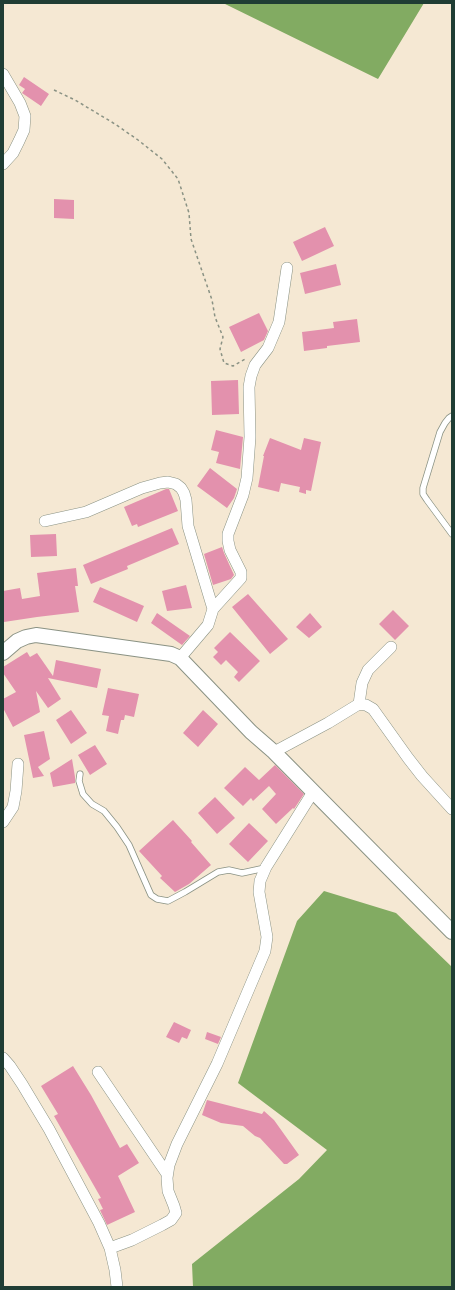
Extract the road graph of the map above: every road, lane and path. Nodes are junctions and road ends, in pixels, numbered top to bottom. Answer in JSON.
{"nodes":[{"id":1,"x":3,"y":74,"type":"edge"},
{"id":2,"x":54,"y":90,"type":"dead end"},
{"id":3,"x":3,"y":164,"type":"edge"},
{"id":4,"x":288,"y":268,"type":"dead end"},
{"id":5,"x":250,"y":357,"type":"dead end"},
{"id":6,"x":452,"y":416,"type":"edge"},
{"id":7,"x":45,"y":521,"type":"dead end"},
{"id":8,"x":452,"y":534,"type":"edge"},
{"id":9,"x":213,"y":609,"type":"junction"},
{"id":10,"x":391,"y":647,"type":"dead end"},
{"id":11,"x":3,"y":653,"type":"edge"},
{"id":12,"x":180,"y":658,"type":"junction"},
{"id":13,"x":358,"y":704,"type":"junction"},
{"id":14,"x":274,"y":752,"type":"junction"},
{"id":15,"x":18,"y":764,"type":"dead end"},
{"id":16,"x":80,"y":774,"type":"dead end"},
{"id":17,"x":313,"y":792,"type":"junction"},
{"id":18,"x":452,"y":808,"type":"edge"},
{"id":19,"x":3,"y":822,"type":"edge"},
{"id":20,"x":266,"y":868,"type":"junction"},
{"id":21,"x":452,"y":932,"type":"edge"},
{"id":22,"x":3,"y":1058,"type":"edge"},
{"id":23,"x":98,"y":1072,"type":"dead end"},
{"id":24,"x":168,"y":1174,"type":"junction"},
{"id":25,"x":110,"y":1248,"type":"junction"},
{"id":26,"x":117,"y":1287,"type":"edge"}],
"edges":[{"from":1,"to":3,"type":"street"},
{"from":2,"to":5,"type":"path"},
{"from":4,"to":9,"type":"street"},
{"from":6,"to":8,"type":"lane"},
{"from":7,"to":9,"type":"street"},
{"from":9,"to":12,"type":"street"},
{"from":10,"to":13,"type":"street"},
{"from":11,"to":12,"type":"street"},
{"from":12,"to":14,"type":"street"},
{"from":13,"to":14,"type":"street"},
{"from":13,"to":18,"type":"street"},
{"from":14,"to":17,"type":"street"},
{"from":15,"to":19,"type":"street"},
{"from":16,"to":20,"type":"lane"},
{"from":17,"to":20,"type":"street"},
{"from":17,"to":21,"type":"street"},
{"from":20,"to":24,"type":"street"},
{"from":22,"to":25,"type":"street"},
{"from":23,"to":24,"type":"street"},
{"from":24,"to":25,"type":"street"},
{"from":25,"to":26,"type":"street"}]}
